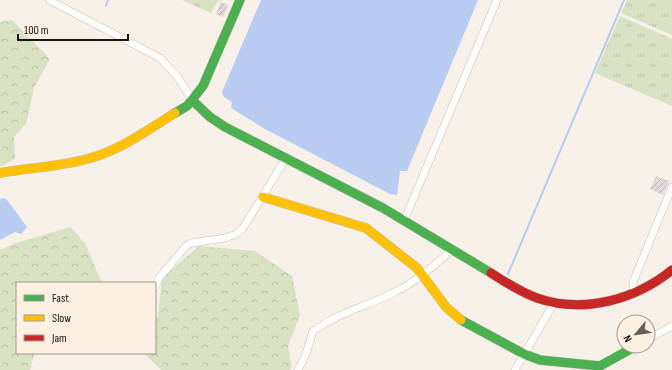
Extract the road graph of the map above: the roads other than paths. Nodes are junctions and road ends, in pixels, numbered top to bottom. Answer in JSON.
{"nodes":[{"id":1,"x":49,"y":0,"type":"edge"},
{"id":2,"x":240,"y":0,"type":"edge"},
{"id":3,"x":496,"y":0,"type":"edge"},
{"id":4,"x":193,"y":101,"type":"junction"},
{"id":5,"x":286,"y":158,"type":"junction"},
{"id":6,"x":0,"y":173,"type":"edge"},
{"id":7,"x":672,"y":187,"type":"edge"},
{"id":8,"x":263,"y":197,"type":"junction"},
{"id":9,"x":404,"y":221,"type":"junction"},
{"id":10,"x":452,"y":250,"type":"junction"},
{"id":11,"x":672,"y":270,"type":"edge"},
{"id":12,"x":424,"y":275,"type":"junction"},
{"id":13,"x":156,"y":285,"type":"edge"},
{"id":14,"x":634,"y":293,"type":"junction"},
{"id":15,"x":554,"y":303,"type":"junction"},
{"id":16,"x":672,"y":326,"type":"edge"},
{"id":17,"x":656,"y":335,"type":"edge"},
{"id":18,"x":524,"y":354,"type":"junction"},
{"id":19,"x":623,"y":354,"type":"edge"},
{"id":20,"x":601,"y":368,"type":"edge"},
{"id":21,"x":298,"y":370,"type":"edge"},
{"id":22,"x":515,"y":370,"type":"edge"}],
"edges":[{"from":1,"to":4,"type":"street"},
{"from":2,"to":4,"type":"street"},
{"from":3,"to":9,"type":"street"},
{"from":4,"to":5,"type":"street"},
{"from":4,"to":6,"type":"street"},
{"from":5,"to":8,"type":"street"},
{"from":5,"to":9,"type":"street"},
{"from":7,"to":14,"type":"street"},
{"from":8,"to":12,"type":"street"},
{"from":8,"to":13,"type":"street"},
{"from":9,"to":10,"type":"street"},
{"from":10,"to":12,"type":"street"},
{"from":10,"to":15,"type":"street"},
{"from":11,"to":14,"type":"street"},
{"from":12,"to":18,"type":"street"},
{"from":12,"to":21,"type":"street"},
{"from":14,"to":15,"type":"street"},
{"from":15,"to":18,"type":"street"},
{"from":16,"to":17,"type":"street"},
{"from":18,"to":20,"type":"street"},
{"from":18,"to":22,"type":"street"},
{"from":19,"to":20,"type":"street"}]}
